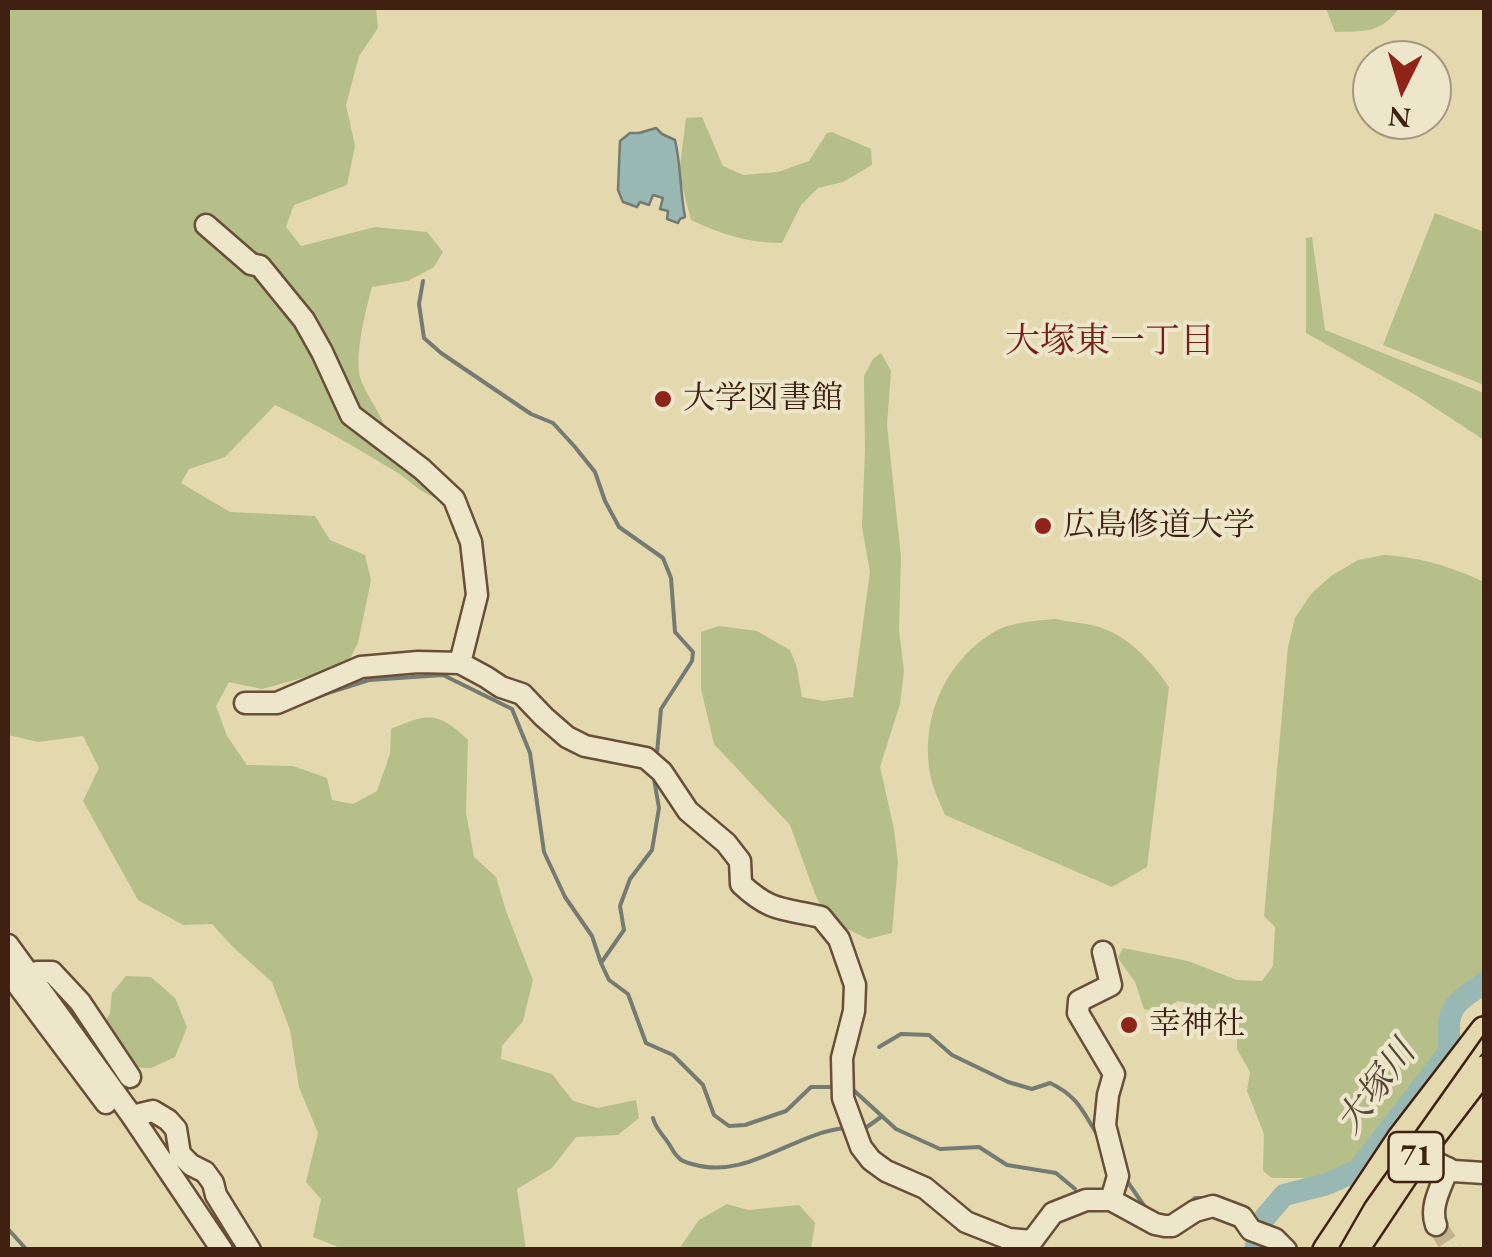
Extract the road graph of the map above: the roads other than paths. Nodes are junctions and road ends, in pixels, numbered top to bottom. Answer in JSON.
{"nodes":[{"id":1,"x":206,"y":226,"type":"dead end"},
{"id":2,"x":460,"y":664,"type":"junction"},
{"id":3,"x":245,"y":703,"type":"dead end"},
{"id":4,"x":8,"y":945,"type":"edge"},
{"id":5,"x":1103,"y":952,"type":"dead end"},
{"id":6,"x":8,"y":972,"type":"edge"},
{"id":7,"x":30,"y":975,"type":"junction"},
{"id":8,"x":1484,"y":1030,"type":"edge"},
{"id":9,"x":1484,"y":1070,"type":"edge"},
{"id":10,"x":130,"y":1077,"type":"dead end"},
{"id":11,"x":132,"y":1116,"type":"junction"},
{"id":12,"x":1419,"y":1154,"type":"junction"},
{"id":13,"x":1448,"y":1168,"type":"junction"},
{"id":14,"x":1484,"y":1174,"type":"edge"},
{"id":15,"x":1111,"y":1200,"type":"junction"},
{"id":16,"x":1436,"y":1225,"type":"tunnel mouth"},
{"id":17,"x":1250,"y":1236,"type":"edge"},
{"id":18,"x":1280,"y":1244,"type":"edge"},
{"id":19,"x":205,"y":1250,"type":"edge"},
{"id":20,"x":222,"y":1250,"type":"edge"},
{"id":21,"x":250,"y":1250,"type":"edge"},
{"id":22,"x":1326,"y":1250,"type":"edge"},
{"id":23,"x":1355,"y":1250,"type":"edge"}],
"edges":[{"from":1,"to":2,"type":"street"},
{"from":2,"to":3,"type":"street"},
{"from":2,"to":15,"type":"street"},
{"from":4,"to":7,"type":"street"},
{"from":5,"to":15,"type":"street"},
{"from":6,"to":19,"type":"street"},
{"from":7,"to":10,"type":"street"},
{"from":7,"to":11,"type":"street"},
{"from":8,"to":22,"type":"main road","number":"71"},
{"from":9,"to":12,"type":"main road","number":"71"},
{"from":11,"to":20,"type":"street"},
{"from":11,"to":21,"type":"street"},
{"from":12,"to":13,"type":"street"},
{"from":12,"to":23,"type":"main road","number":"71"},
{"from":13,"to":14,"type":"street"},
{"from":13,"to":16,"type":"street"},
{"from":15,"to":17,"type":"street"},
{"from":17,"to":18,"type":"street"}]}
